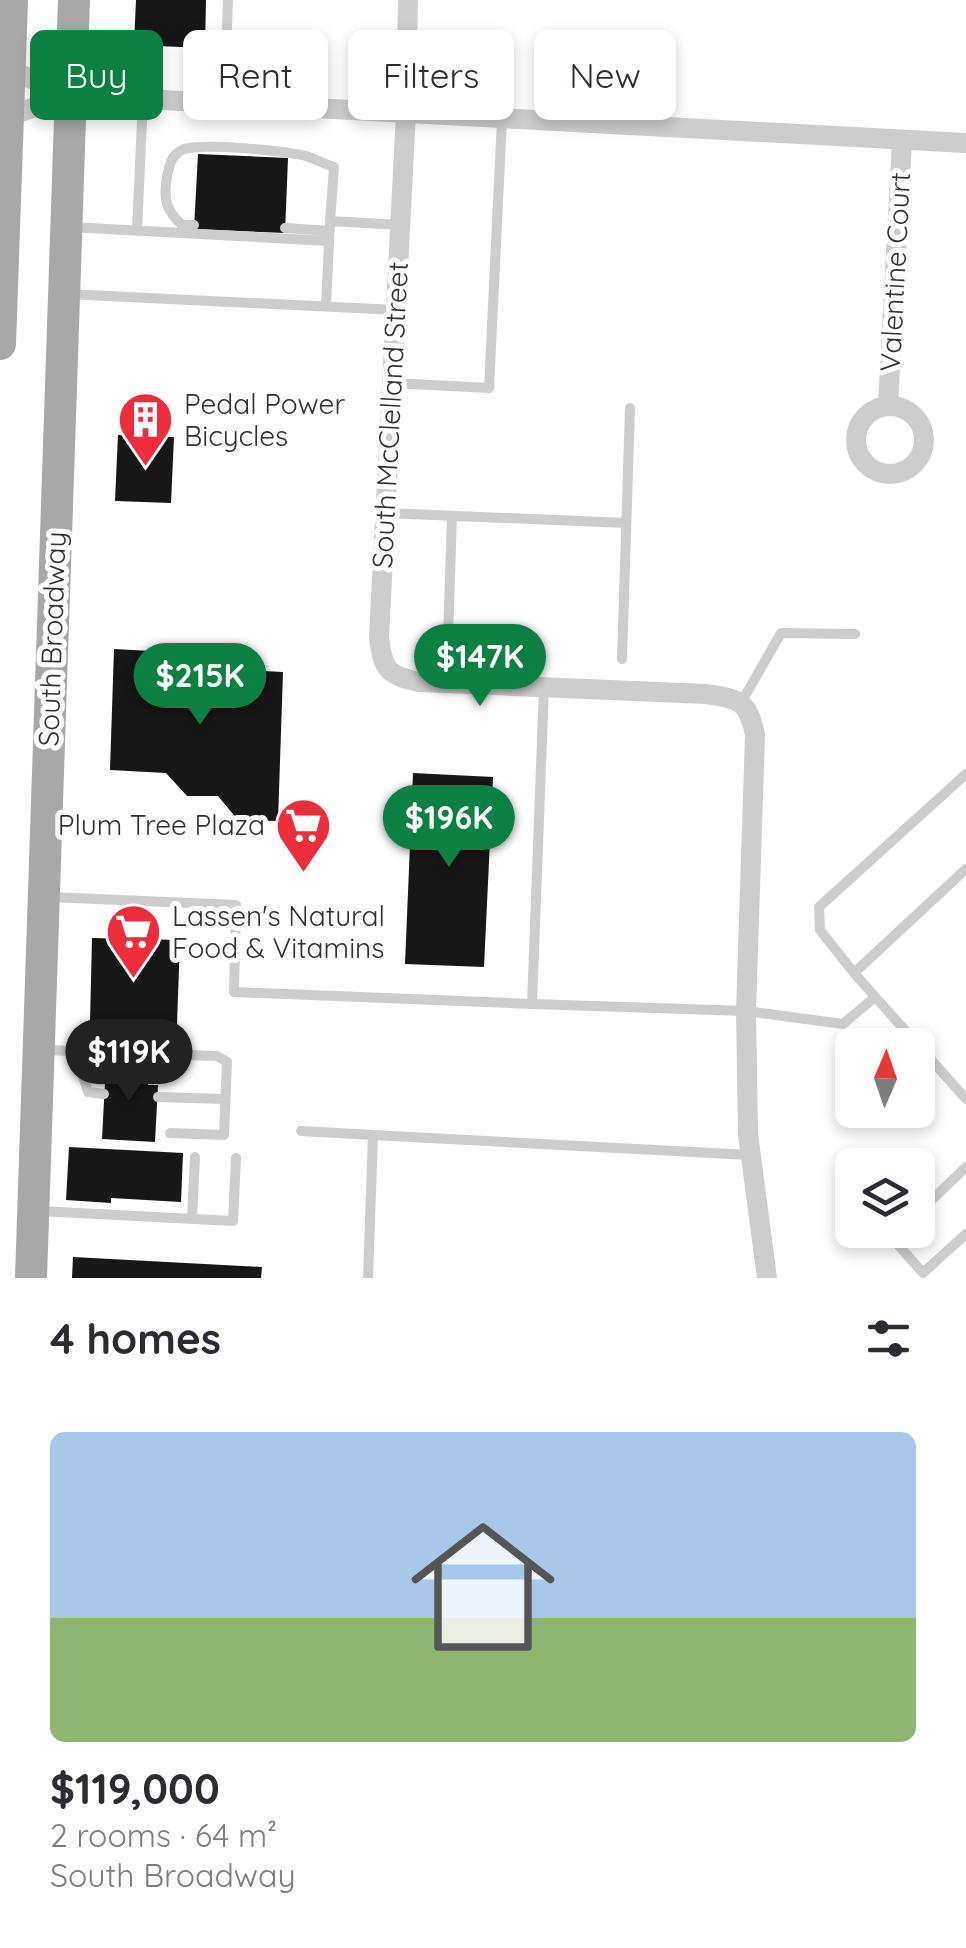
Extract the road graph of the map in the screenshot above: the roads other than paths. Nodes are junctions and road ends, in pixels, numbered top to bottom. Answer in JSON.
{"nodes":[{"id":1,"x":12,"y":0,"type":"edge"},
{"id":2,"x":74,"y":0,"type":"edge"},
{"id":3,"x":228,"y":0,"type":"edge"},
{"id":4,"x":408,"y":0,"type":"edge"},
{"id":5,"x":73,"y":30,"type":"edge"},
{"id":6,"x":227,"y":30,"type":"edge"},
{"id":7,"x":407,"y":30,"type":"edge"},
{"id":8,"x":5,"y":70,"type":"edge"},
{"id":9,"x":30,"y":80,"type":"edge"},
{"id":10,"x":30,"y":108,"type":"edge"},
{"id":11,"x":4,"y":116,"type":"edge"},
{"id":12,"x":69,"y":120,"type":"edge"},
{"id":13,"x":142,"y":120,"type":"edge"},
{"id":14,"x":406,"y":120,"type":"edge"},
{"id":15,"x":502,"y":120,"type":"edge"},
{"id":16,"x":514,"y":120,"type":"edge"},
{"id":17,"x":902,"y":140,"type":"junction"},
{"id":18,"x":966,"y":143,"type":"edge"},
{"id":19,"x":194,"y":225,"type":"dead end"},
{"id":20,"x":400,"y":225,"type":"junction"},
{"id":21,"x":66,"y":227,"type":"junction"},
{"id":22,"x":285,"y":228,"type":"dead end"},
{"id":23,"x":137,"y":231,"type":"junction"},
{"id":24,"x":330,"y":231,"type":"junction"},
{"id":25,"x":63,"y":294,"type":"junction"},
{"id":26,"x":1,"y":295,"type":"edge"},
{"id":27,"x":326,"y":306,"type":"junction"},
{"id":28,"x":396,"y":310,"type":"junction"},
{"id":29,"x":0,"y":344,"type":"edge"},
{"id":30,"x":392,"y":382,"type":"junction"},
{"id":31,"x":888,"y":405,"type":"dead end"},
{"id":32,"x":630,"y":408,"type":"dead end"},
{"id":33,"x":385,"y":513,"type":"junction"},
{"id":34,"x":452,"y":516,"type":"junction"},
{"id":35,"x":626,"y":522,"type":"junction"},
{"id":36,"x":855,"y":634,"type":"dead end"},
{"id":37,"x":448,"y":637,"type":"dead end"},
{"id":38,"x":622,"y":660,"type":"dead end"},
{"id":39,"x":544,"y":687,"type":"junction"},
{"id":40,"x":740,"y":704,"type":"junction"},
{"id":41,"x":966,"y":774,"type":"edge"},
{"id":42,"x":966,"y":869,"type":"edge"},
{"id":43,"x":44,"y":896,"type":"junction"},
{"id":44,"x":854,"y":972,"type":"junction"},
{"id":45,"x":876,"y":997,"type":"junction"},
{"id":46,"x":532,"y":1004,"type":"junction"},
{"id":47,"x":746,"y":1012,"type":"junction"},
{"id":48,"x":38,"y":1050,"type":"junction"},
{"id":49,"x":75,"y":1051,"type":"junction"},
{"id":50,"x":104,"y":1094,"type":"dead end"},
{"id":51,"x":158,"y":1096,"type":"dead end"},
{"id":52,"x":226,"y":1099,"type":"junction"},
{"id":53,"x":966,"y":1099,"type":"edge"},
{"id":54,"x":301,"y":1131,"type":"dead end"},
{"id":55,"x":170,"y":1133,"type":"dead end"},
{"id":56,"x":372,"y":1135,"type":"junction"},
{"id":57,"x":750,"y":1155,"type":"junction"},
{"id":58,"x":195,"y":1157,"type":"dead end"},
{"id":59,"x":236,"y":1158,"type":"dead end"},
{"id":60,"x":966,"y":1167,"type":"edge"},
{"id":61,"x":935,"y":1197,"type":"edge"},
{"id":62,"x":33,"y":1210,"type":"junction"},
{"id":63,"x":192,"y":1218,"type":"junction"},
{"id":64,"x":966,"y":1234,"type":"edge"},
{"id":65,"x":901,"y":1248,"type":"edge"},
{"id":66,"x":31,"y":1278,"type":"edge"},
{"id":67,"x":368,"y":1278,"type":"edge"},
{"id":68,"x":767,"y":1278,"type":"edge"}],
"edges":[{"from":1,"to":8,"type":"main road"},
{"from":2,"to":5,"type":"main road","name":"South Broadway"},
{"from":3,"to":6,"type":"lane"},
{"from":4,"to":7,"type":"street","name":"South McClelland Street"},
{"from":8,"to":9,"type":"street"},
{"from":8,"to":11,"type":"main road"},
{"from":10,"to":11,"type":"street"},
{"from":11,"to":26,"type":"main road"},
{"from":12,"to":21,"type":"main road","name":"South Broadway"},
{"from":13,"to":23,"type":"lane"},
{"from":14,"to":20,"type":"street","name":"South McClelland Street"},
{"from":15,"to":30,"type":"lane"},
{"from":16,"to":17,"type":"street"},
{"from":17,"to":18,"type":"street"},
{"from":17,"to":31,"type":"street","name":"Valentine Court"},
{"from":19,"to":24,"type":"lane"},
{"from":20,"to":24,"type":"lane"},
{"from":20,"to":28,"type":"street","name":"South McClelland Street"},
{"from":21,"to":23,"type":"lane"},
{"from":21,"to":25,"type":"main road","name":"South Broadway"},
{"from":22,"to":24,"type":"lane"},
{"from":23,"to":24,"type":"lane"},
{"from":24,"to":27,"type":"lane"},
{"from":25,"to":27,"type":"lane"},
{"from":25,"to":43,"type":"main road","name":"South Broadway"},
{"from":26,"to":29,"type":"main road"},
{"from":27,"to":28,"type":"lane"},
{"from":28,"to":30,"type":"street","name":"South McClelland Street"},
{"from":30,"to":33,"type":"street","name":"South McClelland Street"},
{"from":32,"to":35,"type":"lane"},
{"from":33,"to":34,"type":"lane"},
{"from":33,"to":39,"type":"street","name":"South McClelland Street"},
{"from":34,"to":35,"type":"lane"},
{"from":34,"to":37,"type":"lane"},
{"from":35,"to":38,"type":"lane"},
{"from":36,"to":40,"type":"lane"},
{"from":39,"to":40,"type":"street","name":"South McClelland Street"},
{"from":39,"to":46,"type":"lane"},
{"from":40,"to":47,"type":"street"},
{"from":41,"to":44,"type":"lane"},
{"from":42,"to":44,"type":"lane"},
{"from":43,"to":46,"type":"lane"},
{"from":43,"to":48,"type":"main road","name":"South Broadway"},
{"from":44,"to":45,"type":"lane"},
{"from":45,"to":47,"type":"lane"},
{"from":45,"to":53,"type":"lane"},
{"from":46,"to":47,"type":"lane"},
{"from":47,"to":57,"type":"street"},
{"from":48,"to":49,"type":"lane"},
{"from":48,"to":62,"type":"main road","name":"South Broadway"},
{"from":49,"to":50,"type":"lane"},
{"from":49,"to":52,"type":"lane"},
{"from":51,"to":52,"type":"lane"},
{"from":52,"to":55,"type":"lane"},
{"from":54,"to":56,"type":"lane"},
{"from":56,"to":57,"type":"lane"},
{"from":56,"to":67,"type":"lane"},
{"from":57,"to":68,"type":"street"},
{"from":58,"to":63,"type":"lane"},
{"from":59,"to":63,"type":"lane"},
{"from":60,"to":61,"type":"lane"},
{"from":62,"to":63,"type":"lane"},
{"from":62,"to":66,"type":"main road","name":"South Broadway"},
{"from":64,"to":65,"type":"lane"}]}
